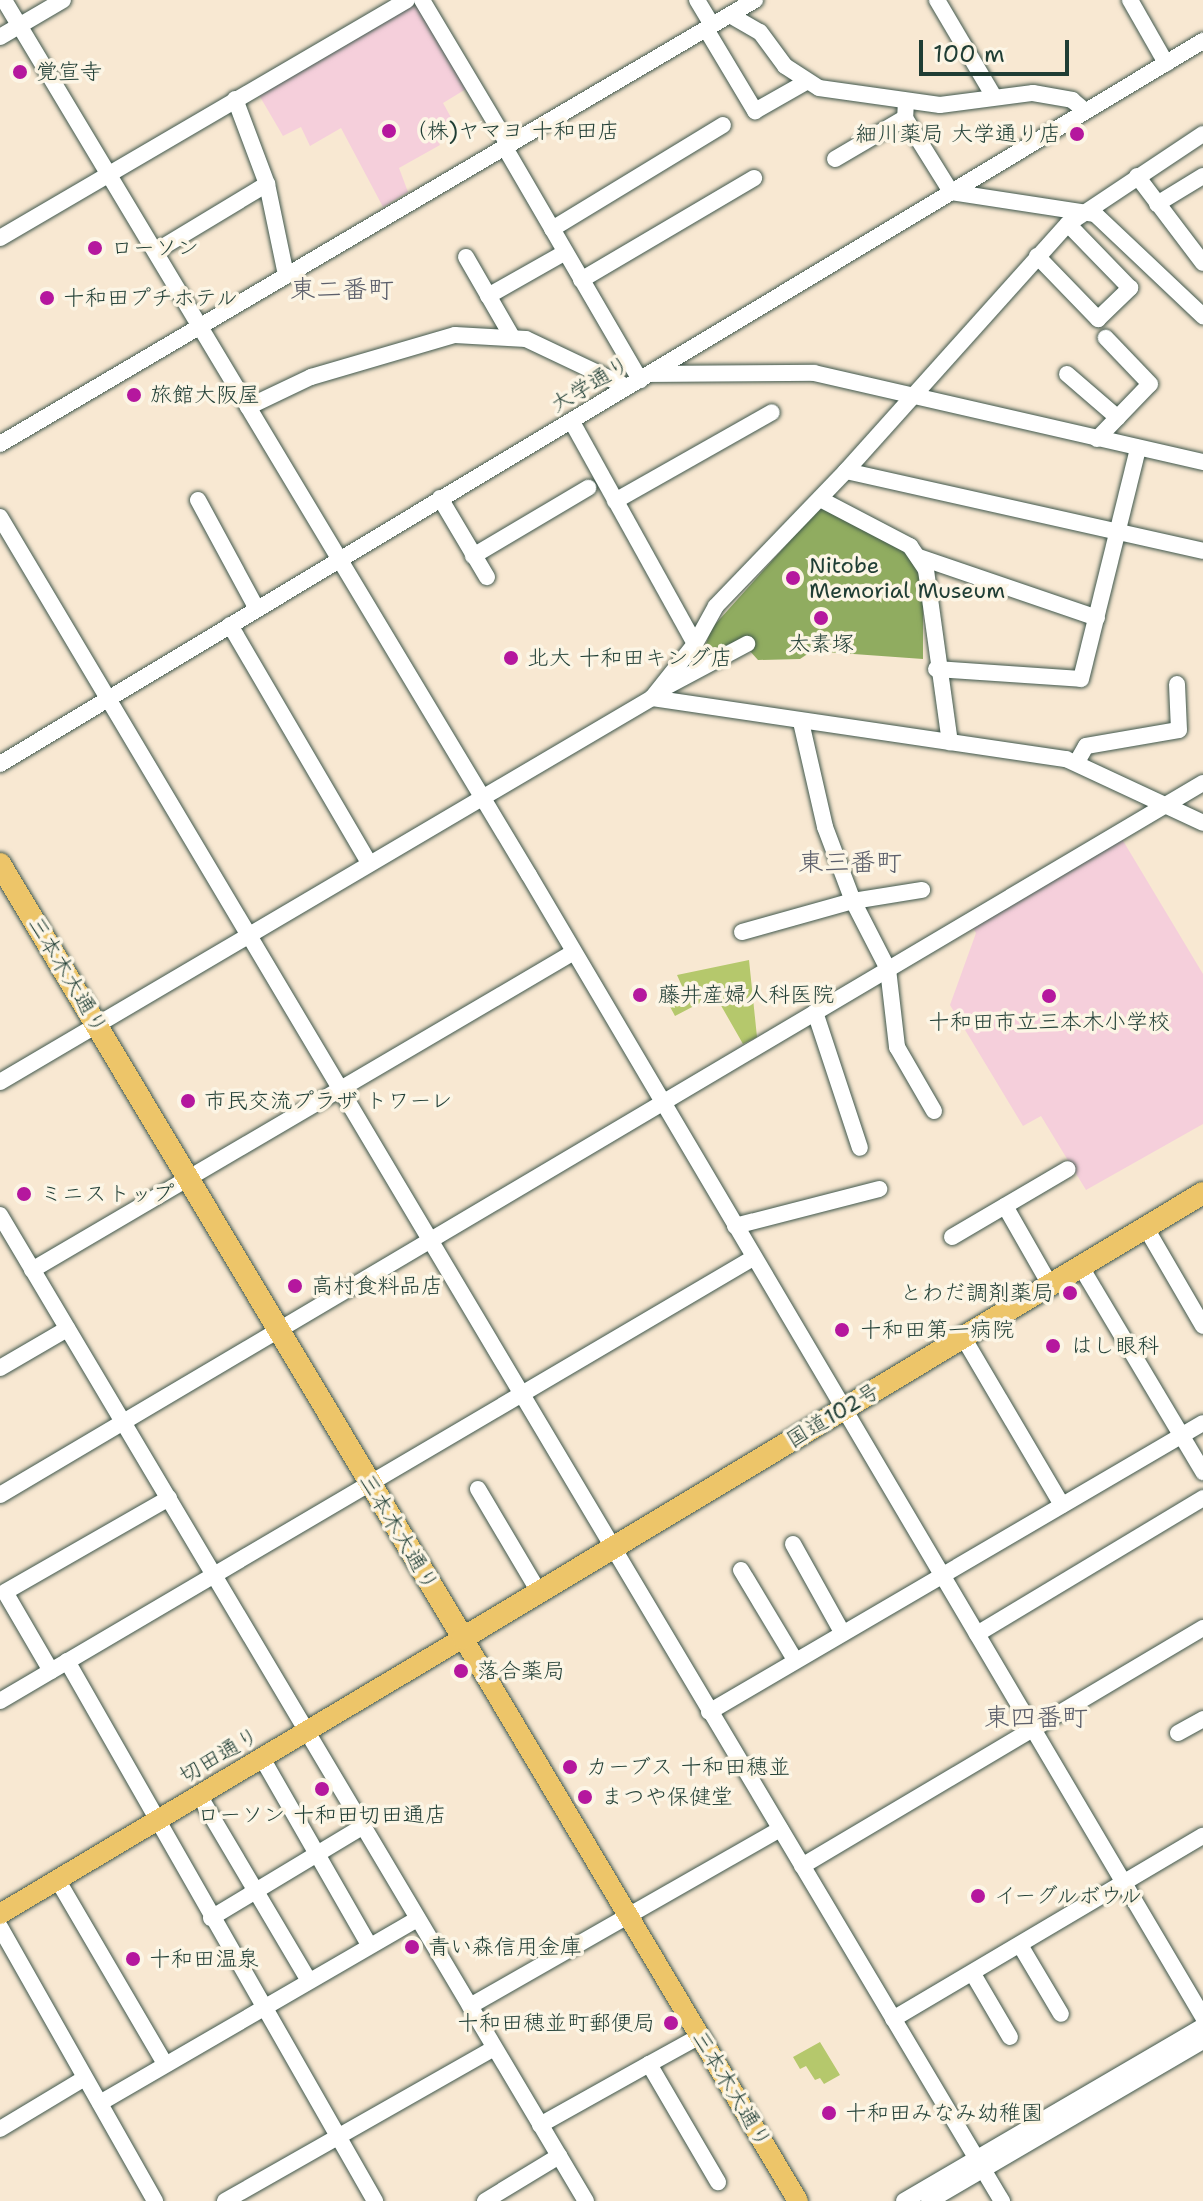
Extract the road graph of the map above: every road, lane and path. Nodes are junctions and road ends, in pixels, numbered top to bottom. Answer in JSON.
{"nodes":[{"id":1,"x":4,"y":0,"type":"edge"},
{"id":2,"x":63,"y":0,"type":"edge"},
{"id":3,"x":407,"y":0,"type":"edge"},
{"id":4,"x":422,"y":0,"type":"edge"},
{"id":5,"x":697,"y":0,"type":"edge"},
{"id":6,"x":755,"y":0,"type":"edge"},
{"id":7,"x":937,"y":0,"type":"edge"},
{"id":8,"x":1130,"y":0,"type":"edge"},
{"id":9,"x":730,"y":15,"type":"junction"},
{"id":10,"x":20,"y":26,"type":"junction"},
{"id":11,"x":709,"y":27,"type":"junction"},
{"id":12,"x":0,"y":37,"type":"edge"},
{"id":13,"x":1203,"y":41,"type":"edge"},
{"id":14,"x":1166,"y":63,"type":"junction"},
{"id":15,"x":806,"y":82,"type":"junction"},
{"id":16,"x":993,"y":95,"type":"junction"},
{"id":17,"x":235,"y":99,"type":"junction"},
{"id":18,"x":906,"y":109,"type":"junction"},
{"id":19,"x":1085,"y":111,"type":"junction"},
{"id":20,"x":723,"y":125,"type":"dead end"},
{"id":21,"x":1203,"y":134,"type":"edge"},
{"id":22,"x":506,"y":145,"type":"junction"},
{"id":23,"x":835,"y":159,"type":"dead end"},
{"id":24,"x":109,"y":174,"type":"junction"},
{"id":25,"x":1137,"y":176,"type":"junction"},
{"id":26,"x":1203,"y":176,"type":"edge"},
{"id":27,"x":754,"y":178,"type":"dead end"},
{"id":28,"x":267,"y":184,"type":"junction"},
{"id":29,"x":951,"y":192,"type":"junction"},
{"id":30,"x":1157,"y":204,"type":"junction"},
{"id":31,"x":1083,"y":210,"type":"junction"},
{"id":32,"x":1068,"y":224,"type":"junction"},
{"id":33,"x":552,"y":229,"type":"junction"},
{"id":34,"x":0,"y":238,"type":"edge"},
{"id":35,"x":156,"y":251,"type":"junction"},
{"id":36,"x":564,"y":253,"type":"junction"},
{"id":37,"x":1037,"y":256,"type":"junction"},
{"id":38,"x":466,"y":257,"type":"dead end"},
{"id":39,"x":1203,"y":263,"type":"edge"},
{"id":40,"x":286,"y":275,"type":"junction"},
{"id":41,"x":581,"y":280,"type":"junction"},
{"id":42,"x":488,"y":296,"type":"junction"},
{"id":43,"x":1201,"y":311,"type":"edge"},
{"id":44,"x":199,"y":327,"type":"junction"},
{"id":45,"x":511,"y":335,"type":"junction"},
{"id":46,"x":1106,"y":338,"type":"dead end"},
{"id":47,"x":1067,"y":374,"type":"dead end"},
{"id":48,"x":639,"y":380,"type":"junction"},
{"id":49,"x":914,"y":396,"type":"junction"},
{"id":50,"x":248,"y":407,"type":"junction"},
{"id":51,"x":772,"y":412,"type":"dead end"},
{"id":52,"x":1118,"y":418,"type":"junction"},
{"id":53,"x":572,"y":422,"type":"junction"},
{"id":54,"x":1097,"y":439,"type":"junction"},
{"id":55,"x":0,"y":444,"type":"edge"},
{"id":56,"x":1138,"y":448,"type":"junction"},
{"id":57,"x":1203,"y":462,"type":"edge"},
{"id":58,"x":846,"y":471,"type":"junction"},
{"id":59,"x":588,"y":488,"type":"dead end"},
{"id":60,"x":440,"y":498,"type":"junction"},
{"id":61,"x":820,"y":499,"type":"junction"},
{"id":62,"x":198,"y":500,"type":"dead end"},
{"id":63,"x":615,"y":501,"type":"junction"},
{"id":64,"x":0,"y":517,"type":"edge"},
{"id":65,"x":1118,"y":532,"type":"junction"},
{"id":66,"x":1203,"y":551,"type":"edge"},
{"id":67,"x":473,"y":556,"type":"junction"},
{"id":68,"x":919,"y":557,"type":"junction"},
{"id":69,"x":340,"y":560,"type":"junction"},
{"id":70,"x":487,"y":577,"type":"dead end"},
{"id":71,"x":257,"y":609,"type":"junction"},
{"id":72,"x":1097,"y":618,"type":"junction"},
{"id":73,"x":230,"y":625,"type":"junction"},
{"id":74,"x":695,"y":644,"type":"junction"},
{"id":75,"x":747,"y":644,"type":"dead end"},
{"id":76,"x":936,"y":669,"type":"junction"},
{"id":77,"x":1177,"y":684,"type":"dead end"},
{"id":78,"x":654,"y":695,"type":"junction"},
{"id":79,"x":109,"y":699,"type":"junction"},
{"id":80,"x":801,"y":722,"type":"junction"},
{"id":81,"x":950,"y":742,"type":"junction"},
{"id":82,"x":1077,"y":762,"type":"junction"},
{"id":83,"x":0,"y":764,"type":"edge"},
{"id":84,"x":1203,"y":783,"type":"edge"},
{"id":85,"x":481,"y":797,"type":"junction"},
{"id":86,"x":1165,"y":805,"type":"junction"},
{"id":87,"x":1203,"y":823,"type":"edge"},
{"id":88,"x":369,"y":863,"type":"junction"},
{"id":89,"x":0,"y":864,"type":"edge"},
{"id":90,"x":922,"y":890,"type":"dead end"},
{"id":91,"x":853,"y":901,"type":"junction"},
{"id":92,"x":742,"y":932,"type":"dead end"},
{"id":93,"x":249,"y":935,"type":"junction"},
{"id":94,"x":574,"y":952,"type":"junction"},
{"id":95,"x":888,"y":969,"type":"junction"},
{"id":96,"x":815,"y":1012,"type":"junction"},
{"id":97,"x":98,"y":1025,"type":"junction"},
{"id":98,"x":0,"y":1082,"type":"edge"},
{"id":99,"x":340,"y":1088,"type":"junction"},
{"id":100,"x":662,"y":1102,"type":"junction"},
{"id":101,"x":934,"y":1111,"type":"dead end"},
{"id":102,"x":860,"y":1148,"type":"dead end"},
{"id":103,"x":1068,"y":1169,"type":"dead end"},
{"id":104,"x":188,"y":1178,"type":"junction"},
{"id":105,"x":879,"y":1189,"type":"dead end"},
{"id":106,"x":1203,"y":1193,"type":"edge"},
{"id":107,"x":1005,"y":1206,"type":"junction"},
{"id":108,"x":0,"y":1215,"type":"edge"},
{"id":109,"x":735,"y":1226,"type":"junction"},
{"id":110,"x":1146,"y":1228,"type":"junction"},
{"id":111,"x":952,"y":1237,"type":"dead end"},
{"id":112,"x":431,"y":1241,"type":"junction"},
{"id":113,"x":753,"y":1258,"type":"junction"},
{"id":114,"x":1081,"y":1267,"type":"junction"},
{"id":115,"x":32,"y":1270,"type":"junction"},
{"id":116,"x":1050,"y":1285,"type":"junction"},
{"id":117,"x":1203,"y":1326,"type":"edge"},
{"id":118,"x":67,"y":1329,"type":"junction"},
{"id":119,"x":278,"y":1330,"type":"junction"},
{"id":120,"x":963,"y":1337,"type":"junction"},
{"id":121,"x":0,"y":1368,"type":"edge"},
{"id":122,"x":523,"y":1395,"type":"junction"},
{"id":123,"x":844,"y":1409,"type":"junction"},
{"id":124,"x":122,"y":1422,"type":"junction"},
{"id":125,"x":1203,"y":1423,"type":"edge"},
{"id":126,"x":1182,"y":1435,"type":"junction"},
{"id":127,"x":1203,"y":1472,"type":"edge"},
{"id":128,"x":370,"y":1485,"type":"junction"},
{"id":129,"x":478,"y":1489,"type":"dead end"},
{"id":130,"x":0,"y":1495,"type":"edge"},
{"id":131,"x":169,"y":1498,"type":"junction"},
{"id":132,"x":1203,"y":1498,"type":"edge"},
{"id":133,"x":1062,"y":1505,"type":"junction"},
{"id":134,"x":793,"y":1544,"type":"dead end"},
{"id":135,"x":613,"y":1547,"type":"junction"},
{"id":136,"x":741,"y":1570,"type":"dead end"},
{"id":137,"x":942,"y":1575,"type":"junction"},
{"id":138,"x":216,"y":1576,"type":"junction"},
{"id":139,"x":539,"y":1592,"type":"junction"},
{"id":140,"x":1203,"y":1628,"type":"edge"},
{"id":141,"x":842,"y":1632,"type":"junction"},
{"id":142,"x":977,"y":1634,"type":"junction"},
{"id":143,"x":463,"y":1638,"type":"junction"},
{"id":144,"x":795,"y":1660,"type":"junction"},
{"id":145,"x":67,"y":1661,"type":"junction"},
{"id":146,"x":51,"y":1671,"type":"junction"},
{"id":147,"x":0,"y":1701,"type":"edge"},
{"id":148,"x":709,"y":1712,"type":"junction"},
{"id":149,"x":1203,"y":1719,"type":"edge"},
{"id":150,"x":1033,"y":1729,"type":"junction"},
{"id":151,"x":307,"y":1732,"type":"junction"},
{"id":152,"x":1178,"y":1733,"type":"dead end"},
{"id":153,"x":262,"y":1758,"type":"junction"},
{"id":154,"x":199,"y":1795,"type":"junction"},
{"id":155,"x":157,"y":1820,"type":"junction"},
{"id":156,"x":362,"y":1827,"type":"junction"},
{"id":157,"x":780,"y":1829,"type":"junction"},
{"id":158,"x":1203,"y":1836,"type":"edge"},
{"id":159,"x":316,"y":1852,"type":"junction"},
{"id":160,"x":802,"y":1866,"type":"junction"},
{"id":161,"x":57,"y":1879,"type":"junction"},
{"id":162,"x":1124,"y":1883,"type":"junction"},
{"id":163,"x":254,"y":1891,"type":"junction"},
{"id":164,"x":626,"y":1913,"type":"junction"},
{"id":165,"x":1,"y":1914,"type":"edge"},
{"id":166,"x":211,"y":1918,"type":"junction"},
{"id":167,"x":417,"y":1919,"type":"junction"},
{"id":168,"x":369,"y":1945,"type":"junction"},
{"id":169,"x":1020,"y":1945,"type":"junction"},
{"id":170,"x":973,"y":1974,"type":"junction"},
{"id":171,"x":309,"y":1981,"type":"junction"},
{"id":172,"x":264,"y":2006,"type":"junction"},
{"id":173,"x":470,"y":2006,"type":"junction"},
{"id":174,"x":1061,"y":2014,"type":"dead end"},
{"id":175,"x":1203,"y":2017,"type":"edge"},
{"id":176,"x":893,"y":2019,"type":"junction"},
{"id":177,"x":1203,"y":2026,"type":"edge"},
{"id":178,"x":700,"y":2036,"type":"junction"},
{"id":179,"x":1010,"y":2037,"type":"dead end"},
{"id":180,"x":1203,"y":2041,"type":"edge"},
{"id":181,"x":494,"y":2048,"type":"junction"},
{"id":182,"x":165,"y":2064,"type":"junction"},
{"id":183,"x":649,"y":2064,"type":"junction"},
{"id":184,"x":85,"y":2078,"type":"junction"},
{"id":185,"x":100,"y":2103,"type":"junction"},
{"id":186,"x":540,"y":2125,"type":"junction"},
{"id":187,"x":0,"y":2129,"type":"edge"},
{"id":188,"x":339,"y":2136,"type":"junction"},
{"id":189,"x":559,"y":2156,"type":"junction"},
{"id":190,"x":980,"y":2164,"type":"junction"},
{"id":191,"x":718,"y":2182,"type":"dead end"},
{"id":192,"x":253,"y":2194,"type":"edge"},
{"id":193,"x":155,"y":2201,"type":"edge"},
{"id":194,"x":225,"y":2201,"type":"edge"},
{"id":195,"x":375,"y":2201,"type":"edge"},
{"id":196,"x":485,"y":2201,"type":"edge"},
{"id":197,"x":586,"y":2201,"type":"edge"},
{"id":198,"x":798,"y":2201,"type":"edge"},
{"id":199,"x":904,"y":2201,"type":"edge"},
{"id":200,"x":929,"y":2201,"type":"edge"},
{"id":201,"x":1002,"y":2201,"type":"edge"}],
"edges":[{"from":1,"to":10,"type":"street"},
{"from":2,"to":10,"type":"street"},
{"from":3,"to":17,"type":"street"},
{"from":4,"to":22,"type":"street"},
{"from":5,"to":11,"type":"street"},
{"from":6,"to":9,"type":"street"},
{"from":7,"to":16,"type":"street"},
{"from":8,"to":14,"type":"street"},
{"from":9,"to":11,"type":"street"},
{"from":9,"to":15,"type":"street"},
{"from":10,"to":12,"type":"street"},
{"from":10,"to":24,"type":"street"},
{"from":11,"to":15,"type":"street"},
{"from":11,"to":22,"type":"street"},
{"from":13,"to":14,"type":"street","name":"大学通り"},
{"from":14,"to":19,"type":"street","name":"大学通り"},
{"from":15,"to":18,"type":"street"},
{"from":16,"to":18,"type":"street"},
{"from":16,"to":19,"type":"street"},
{"from":17,"to":24,"type":"street"},
{"from":17,"to":28,"type":"street"},
{"from":18,"to":23,"type":"street"},
{"from":18,"to":29,"type":"street"},
{"from":19,"to":29,"type":"street","name":"大学通り"},
{"from":20,"to":33,"type":"street"},
{"from":21,"to":25,"type":"street"},
{"from":22,"to":33,"type":"street"},
{"from":22,"to":40,"type":"street"},
{"from":24,"to":34,"type":"street"},
{"from":24,"to":35,"type":"street"},
{"from":25,"to":30,"type":"street"},
{"from":25,"to":31,"type":"street"},
{"from":26,"to":30,"type":"street"},
{"from":27,"to":41,"type":"street"},
{"from":28,"to":35,"type":"street"},
{"from":28,"to":40,"type":"street"},
{"from":29,"to":31,"type":"street"},
{"from":29,"to":48,"type":"street","name":"大学通り"},
{"from":30,"to":39,"type":"street"},
{"from":31,"to":32,"type":"street"},
{"from":31,"to":43,"type":"street"},
{"from":32,"to":37,"type":"street"},
{"from":32,"to":37,"type":"street"},
{"from":33,"to":36,"type":"street"},
{"from":35,"to":44,"type":"street"},
{"from":36,"to":41,"type":"street"},
{"from":36,"to":42,"type":"street"},
{"from":37,"to":49,"type":"street"},
{"from":38,"to":42,"type":"street"},
{"from":40,"to":44,"type":"street"},
{"from":41,"to":48,"type":"street"},
{"from":42,"to":45,"type":"street"},
{"from":44,"to":50,"type":"street"},
{"from":44,"to":55,"type":"street"},
{"from":45,"to":48,"type":"street"},
{"from":45,"to":50,"type":"street"},
{"from":46,"to":52,"type":"street"},
{"from":47,"to":52,"type":"street"},
{"from":48,"to":49,"type":"street"},
{"from":48,"to":53,"type":"street","name":"大学通り"},
{"from":49,"to":54,"type":"street"},
{"from":49,"to":58,"type":"street"},
{"from":50,"to":69,"type":"street"},
{"from":51,"to":63,"type":"street"},
{"from":52,"to":54,"type":"street"},
{"from":53,"to":60,"type":"street","name":"大学通り"},
{"from":53,"to":63,"type":"street"},
{"from":54,"to":56,"type":"street"},
{"from":56,"to":57,"type":"street"},
{"from":56,"to":65,"type":"street"},
{"from":58,"to":61,"type":"street"},
{"from":58,"to":65,"type":"street"},
{"from":59,"to":67,"type":"street"},
{"from":60,"to":67,"type":"street"},
{"from":60,"to":69,"type":"street","name":"大学通り"},
{"from":61,"to":68,"type":"street"},
{"from":61,"to":74,"type":"street"},
{"from":62,"to":71,"type":"street"},
{"from":63,"to":74,"type":"street"},
{"from":64,"to":79,"type":"street"},
{"from":65,"to":66,"type":"street"},
{"from":65,"to":72,"type":"street"},
{"from":67,"to":70,"type":"street"},
{"from":68,"to":72,"type":"street"},
{"from":68,"to":76,"type":"street"},
{"from":69,"to":71,"type":"street","name":"大学通り"},
{"from":69,"to":85,"type":"street"},
{"from":71,"to":73,"type":"street","name":"大学通り"},
{"from":72,"to":76,"type":"street"},
{"from":73,"to":79,"type":"street","name":"大学通り"},
{"from":73,"to":88,"type":"street"},
{"from":74,"to":78,"type":"street"},
{"from":75,"to":78,"type":"street"},
{"from":76,"to":81,"type":"street"},
{"from":77,"to":82,"type":"street"},
{"from":78,"to":80,"type":"street"},
{"from":78,"to":85,"type":"street"},
{"from":79,"to":83,"type":"street","name":"大学通り"},
{"from":79,"to":93,"type":"street"},
{"from":80,"to":81,"type":"street"},
{"from":80,"to":91,"type":"street"},
{"from":81,"to":82,"type":"street"},
{"from":82,"to":86,"type":"street"},
{"from":84,"to":86,"type":"street"},
{"from":85,"to":88,"type":"street"},
{"from":85,"to":94,"type":"street"},
{"from":86,"to":87,"type":"street"},
{"from":86,"to":95,"type":"street"},
{"from":88,"to":93,"type":"street"},
{"from":89,"to":97,"type":"highway","name":"三本木大通り"},
{"from":90,"to":91,"type":"street"},
{"from":91,"to":92,"type":"street"},
{"from":91,"to":95,"type":"street"},
{"from":93,"to":97,"type":"street"},
{"from":93,"to":99,"type":"street"},
{"from":94,"to":99,"type":"street"},
{"from":94,"to":100,"type":"street"},
{"from":95,"to":96,"type":"street"},
{"from":95,"to":101,"type":"street"},
{"from":96,"to":100,"type":"street"},
{"from":96,"to":102,"type":"street"},
{"from":97,"to":98,"type":"street"},
{"from":97,"to":104,"type":"highway","name":"三本木大通り"},
{"from":99,"to":104,"type":"street"},
{"from":99,"to":112,"type":"street"},
{"from":100,"to":109,"type":"street"},
{"from":100,"to":112,"type":"street"},
{"from":103,"to":107,"type":"street"},
{"from":104,"to":115,"type":"street"},
{"from":104,"to":119,"type":"highway","name":"三本木大通り"},
{"from":105,"to":109,"type":"street"},
{"from":106,"to":110,"type":"highway","name":"国道102号"},
{"from":107,"to":111,"type":"street"},
{"from":107,"to":116,"type":"street"},
{"from":108,"to":115,"type":"street"},
{"from":109,"to":113,"type":"street"},
{"from":110,"to":114,"type":"highway","name":"国道102号"},
{"from":110,"to":117,"type":"street"},
{"from":112,"to":119,"type":"street"},
{"from":112,"to":122,"type":"street"},
{"from":113,"to":122,"type":"street"},
{"from":113,"to":123,"type":"street"},
{"from":114,"to":116,"type":"highway","name":"国道102号"},
{"from":114,"to":126,"type":"street"},
{"from":115,"to":118,"type":"street"},
{"from":116,"to":120,"type":"highway","name":"国道102号"},
{"from":118,"to":121,"type":"street"},
{"from":118,"to":124,"type":"street"},
{"from":119,"to":124,"type":"street"},
{"from":119,"to":128,"type":"highway","name":"三本木大通り"},
{"from":120,"to":123,"type":"highway","name":"国道102号"},
{"from":120,"to":133,"type":"street"},
{"from":122,"to":128,"type":"street"},
{"from":122,"to":135,"type":"street"},
{"from":123,"to":135,"type":"highway","name":"国道102号"},
{"from":123,"to":137,"type":"street"},
{"from":124,"to":130,"type":"street"},
{"from":124,"to":131,"type":"street"},
{"from":125,"to":126,"type":"street"},
{"from":126,"to":127,"type":"street"},
{"from":126,"to":133,"type":"street"},
{"from":128,"to":138,"type":"street"},
{"from":128,"to":143,"type":"highway","name":"三本木大通り"},
{"from":129,"to":139,"type":"street"},
{"from":131,"to":138,"type":"street"},
{"from":131,"to":146,"type":"street"},
{"from":132,"to":142,"type":"street"},
{"from":133,"to":137,"type":"street"},
{"from":134,"to":141,"type":"street"},
{"from":135,"to":139,"type":"highway","name":"国道102号"},
{"from":135,"to":148,"type":"street"},
{"from":136,"to":144,"type":"street"},
{"from":137,"to":141,"type":"street"},
{"from":137,"to":142,"type":"street"},
{"from":138,"to":145,"type":"street"},
{"from":138,"to":151,"type":"street"},
{"from":139,"to":143,"type":"highway","name":"国道102号"},
{"from":140,"to":150,"type":"street"},
{"from":141,"to":144,"type":"street"},
{"from":142,"to":150,"type":"street"},
{"from":143,"to":151,"type":"main road","name":"切田通り"},
{"from":143,"to":164,"type":"main road","name":"三本木大通り"},
{"from":144,"to":148,"type":"street"},
{"from":145,"to":146,"type":"street"},
{"from":145,"to":155,"type":"street"},
{"from":146,"to":147,"type":"street"},
{"from":148,"to":157,"type":"street"},
{"from":149,"to":152,"type":"street"},
{"from":150,"to":160,"type":"street"},
{"from":150,"to":162,"type":"street"},
{"from":151,"to":153,"type":"main road","name":"切田通り"},
{"from":151,"to":156,"type":"street"},
{"from":153,"to":154,"type":"main road","name":"切田通り"},
{"from":153,"to":159,"type":"street"},
{"from":154,"to":155,"type":"main road","name":"切田通り"},
{"from":154,"to":163,"type":"street"},
{"from":155,"to":161,"type":"main road","name":"切田通り"},
{"from":155,"to":166,"type":"street"},
{"from":156,"to":159,"type":"street"},
{"from":156,"to":167,"type":"street"},
{"from":157,"to":160,"type":"street"},
{"from":157,"to":164,"type":"street"},
{"from":158,"to":162,"type":"street"},
{"from":159,"to":163,"type":"street"},
{"from":159,"to":168,"type":"street"},
{"from":160,"to":176,"type":"street"},
{"from":161,"to":165,"type":"main road","name":"切田通り"},
{"from":161,"to":182,"type":"street"},
{"from":162,"to":169,"type":"street"},
{"from":162,"to":175,"type":"street"},
{"from":163,"to":166,"type":"street"},
{"from":163,"to":171,"type":"street"},
{"from":164,"to":173,"type":"street"},
{"from":164,"to":178,"type":"main road","name":"三本木大通り"},
{"from":165,"to":184,"type":"street"},
{"from":166,"to":172,"type":"street"},
{"from":167,"to":168,"type":"street"},
{"from":167,"to":173,"type":"street"},
{"from":168,"to":171,"type":"street"},
{"from":169,"to":170,"type":"street"},
{"from":169,"to":174,"type":"street"},
{"from":170,"to":176,"type":"street"},
{"from":170,"to":179,"type":"street"},
{"from":171,"to":172,"type":"street"},
{"from":172,"to":182,"type":"street"},
{"from":172,"to":188,"type":"street"},
{"from":173,"to":181,"type":"street"},
{"from":176,"to":190,"type":"street"},
{"from":177,"to":190,"type":"street"},
{"from":178,"to":183,"type":"street"},
{"from":178,"to":198,"type":"main road","name":"三本木大通り"},
{"from":180,"to":190,"type":"street"},
{"from":181,"to":186,"type":"street"},
{"from":181,"to":188,"type":"street"},
{"from":182,"to":185,"type":"street"},
{"from":183,"to":186,"type":"street"},
{"from":183,"to":191,"type":"street"},
{"from":184,"to":185,"type":"street"},
{"from":184,"to":187,"type":"street"},
{"from":185,"to":193,"type":"street"},
{"from":186,"to":189,"type":"street"},
{"from":188,"to":192,"type":"street"},
{"from":188,"to":195,"type":"street"},
{"from":189,"to":196,"type":"street"},
{"from":189,"to":197,"type":"street"},
{"from":190,"to":199,"type":"street"},
{"from":190,"to":200,"type":"street"},
{"from":190,"to":201,"type":"street"},
{"from":192,"to":194,"type":"street"}]}
